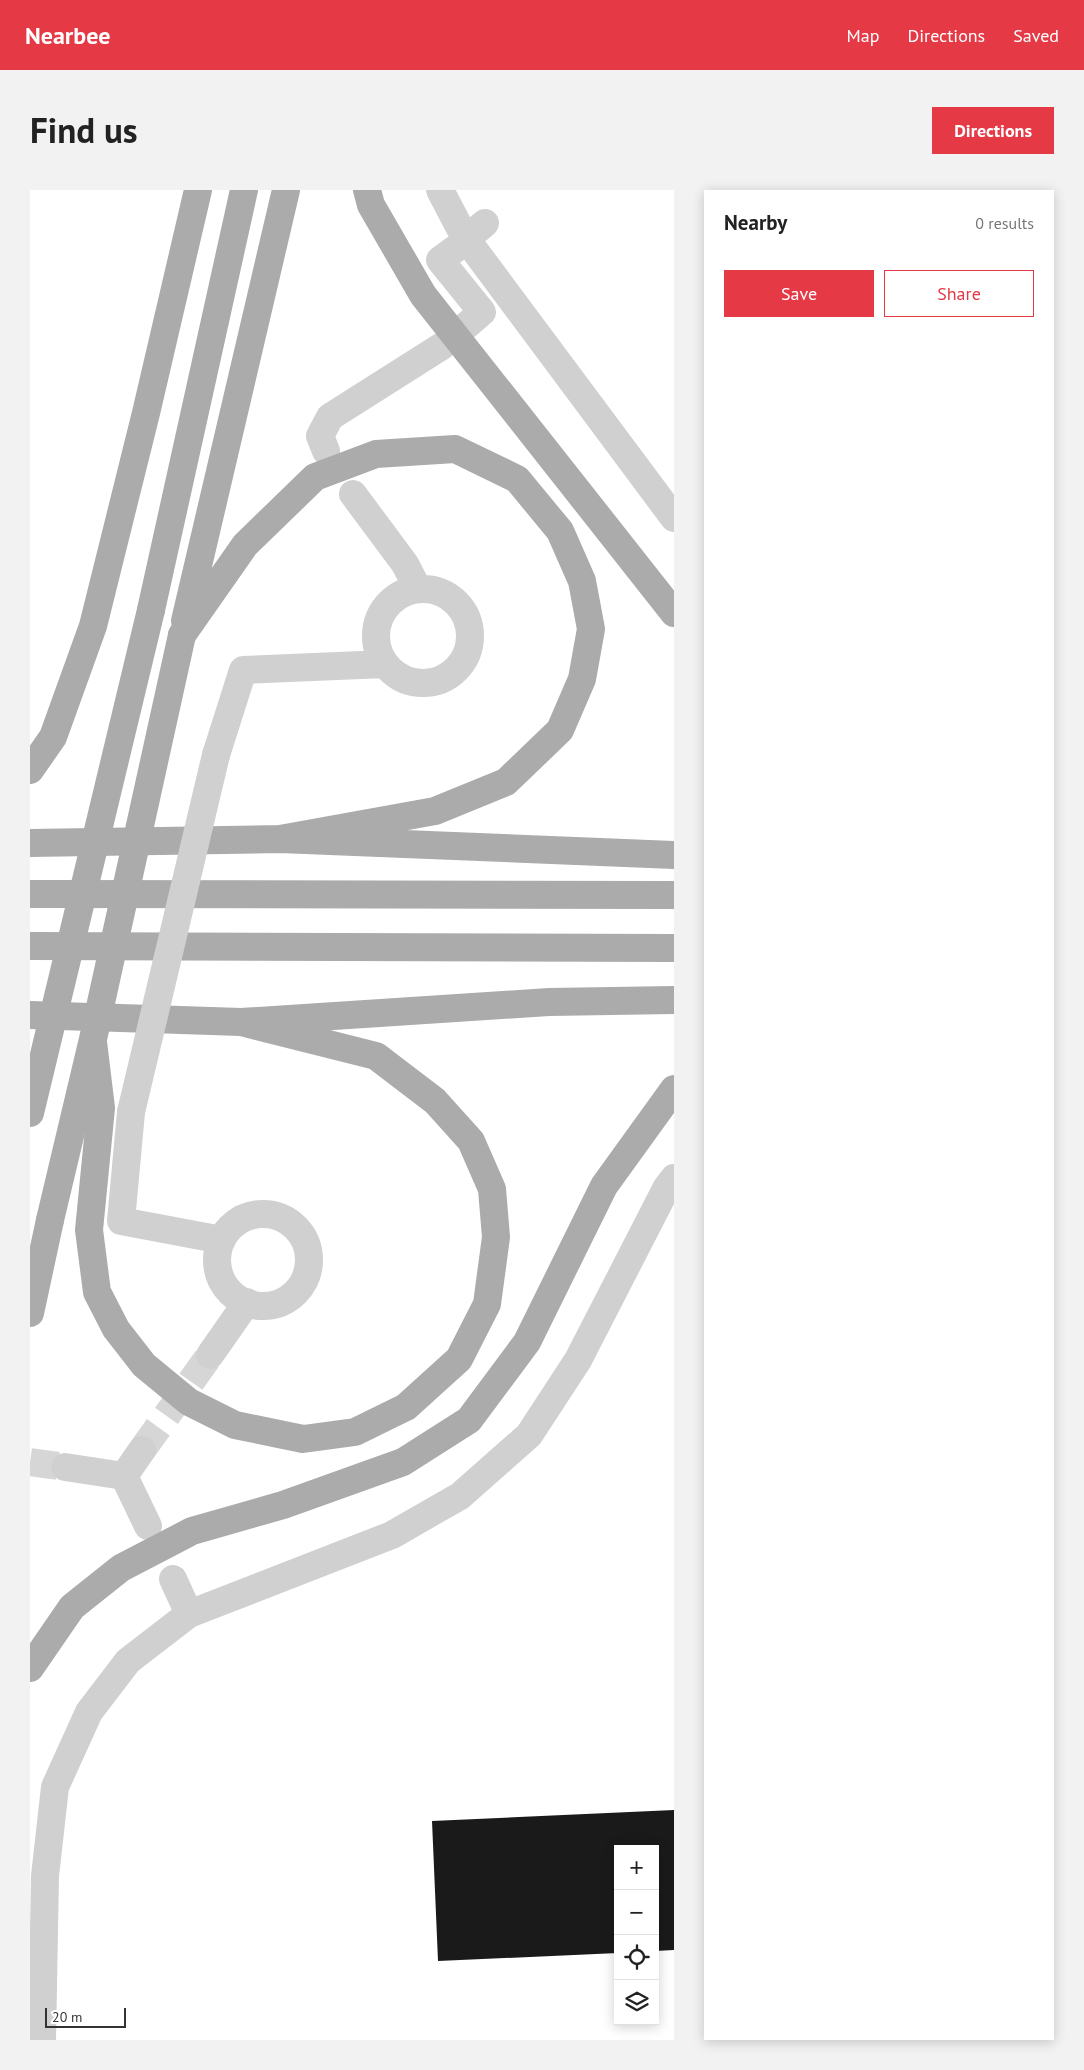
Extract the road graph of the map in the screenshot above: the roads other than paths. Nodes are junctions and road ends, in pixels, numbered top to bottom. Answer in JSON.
{"nodes":[{"id":1,"x":198,"y":190,"type":"edge"},
{"id":2,"x":244,"y":190,"type":"edge"},
{"id":3,"x":286,"y":190,"type":"edge"},
{"id":4,"x":368,"y":190,"type":"edge"},
{"id":5,"x":440,"y":190,"type":"edge"},
{"id":6,"x":455,"y":249,"type":"dead end"},
{"id":7,"x":467,"y":325,"type":"dead end"},
{"id":8,"x":442,"y":346,"type":"dead end"},
{"id":9,"x":326,"y":451,"type":"dead end"},
{"id":10,"x":353,"y":494,"type":"dead end"},
{"id":11,"x":674,"y":518,"type":"edge"},
{"id":12,"x":418,"y":589,"type":"junction"},
{"id":13,"x":674,"y":613,"type":"edge"},
{"id":14,"x":182,"y":635,"type":"junction"},
{"id":15,"x":385,"y":664,"type":"junction"},
{"id":16,"x":30,"y":770,"type":"edge"},
{"id":17,"x":280,"y":839,"type":"junction"},
{"id":18,"x":30,"y":843,"type":"edge"},
{"id":19,"x":674,"y":855,"type":"edge"},
{"id":20,"x":30,"y":894,"type":"edge"},
{"id":21,"x":674,"y":895,"type":"edge"},
{"id":22,"x":30,"y":946,"type":"edge"},
{"id":23,"x":674,"y":948,"type":"edge"},
{"id":24,"x":674,"y":1000,"type":"edge"},
{"id":25,"x":30,"y":1015,"type":"edge"},
{"id":26,"x":241,"y":1022,"type":"junction"},
{"id":27,"x":93,"y":1039,"type":"junction"},
{"id":28,"x":674,"y":1089,"type":"edge"},
{"id":29,"x":30,"y":1113,"type":"edge"},
{"id":30,"x":674,"y":1178,"type":"edge"},
{"id":31,"x":222,"y":1240,"type":"junction"},
{"id":32,"x":246,"y":1302,"type":"junction"},
{"id":33,"x":30,"y":1313,"type":"edge"},
{"id":34,"x":210,"y":1355,"type":"tunnel mouth"},
{"id":35,"x":142,"y":1450,"type":"tunnel mouth"},
{"id":36,"x":65,"y":1467,"type":"tunnel mouth"},
{"id":37,"x":124,"y":1476,"type":"junction"},
{"id":38,"x":148,"y":1526,"type":"dead end"},
{"id":39,"x":173,"y":1579,"type":"dead end"},
{"id":40,"x":190,"y":1614,"type":"junction"},
{"id":41,"x":30,"y":1668,"type":"edge"},
{"id":42,"x":42,"y":2040,"type":"edge"}],
"edges":[{"from":1,"to":16,"type":"main road"},
{"from":2,"to":29,"type":"main road","bridge":true},
{"from":3,"to":14,"type":"main road"},
{"from":4,"to":13,"type":"main road"},
{"from":5,"to":11,"type":"street"},
{"from":6,"to":7,"type":"street"},
{"from":8,"to":9,"type":"street"},
{"from":10,"to":12,"type":"street"},
{"from":12,"to":15,"type":"street"},
{"from":12,"to":15,"type":"street"},
{"from":14,"to":17,"type":"main road"},
{"from":14,"to":27,"type":"main road","bridge":true},
{"from":15,"to":31,"type":"street","bridge":true},
{"from":17,"to":18,"type":"main road"},
{"from":17,"to":19,"type":"main road"},
{"from":20,"to":21,"type":"main road"},
{"from":22,"to":23,"type":"main road"},
{"from":24,"to":26,"type":"main road"},
{"from":25,"to":26,"type":"main road"},
{"from":26,"to":27,"type":"main road"},
{"from":27,"to":33,"type":"main road","bridge":true},
{"from":28,"to":41,"type":"main road"},
{"from":30,"to":40,"type":"street"},
{"from":31,"to":32,"type":"street"},
{"from":31,"to":32,"type":"street"},
{"from":32,"to":34,"type":"street"},
{"from":35,"to":37,"type":"street"},
{"from":36,"to":37,"type":"street"},
{"from":37,"to":38,"type":"street"},
{"from":39,"to":40,"type":"street"},
{"from":40,"to":42,"type":"street"}]}
